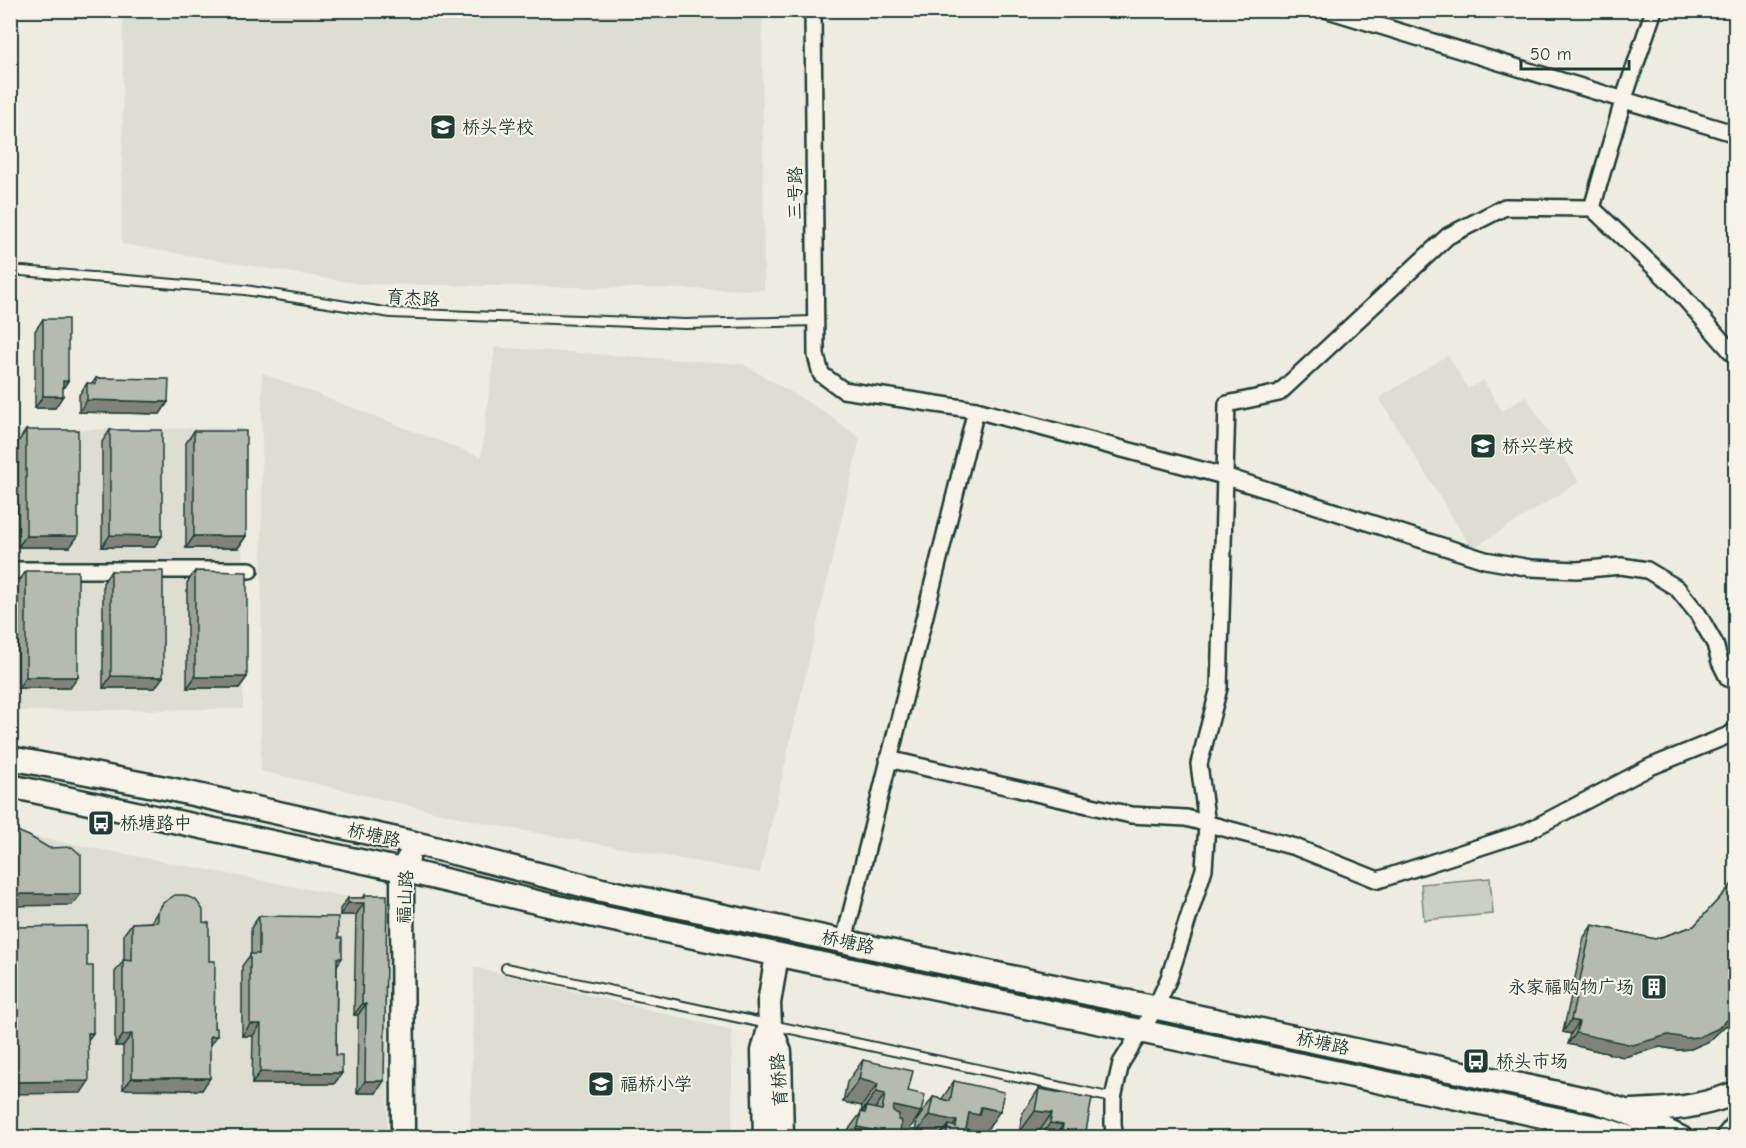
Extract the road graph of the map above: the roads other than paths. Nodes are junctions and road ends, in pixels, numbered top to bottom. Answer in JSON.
{"nodes":[{"id":1,"x":813,"y":10,"type":"edge"},
{"id":2,"x":1328,"y":10,"type":"edge"},
{"id":3,"x":1654,"y":10,"type":"edge"},
{"id":4,"x":1623,"y":101,"type":"junction"},
{"id":5,"x":1736,"y":134,"type":"edge"},
{"id":6,"x":1592,"y":208,"type":"junction"},
{"id":7,"x":10,"y":270,"type":"edge"},
{"id":8,"x":815,"y":321,"type":"junction"},
{"id":9,"x":1736,"y":357,"type":"edge"},
{"id":10,"x":976,"y":410,"type":"junction"},
{"id":11,"x":1224,"y":476,"type":"junction"},
{"id":12,"x":10,"y":570,"type":"edge"},
{"id":13,"x":250,"y":570,"type":"dead end"},
{"id":14,"x":1736,"y":682,"type":"edge"},
{"id":15,"x":1736,"y":730,"type":"edge"},
{"id":16,"x":10,"y":758,"type":"edge"},
{"id":17,"x":888,"y":759,"type":"junction"},
{"id":18,"x":10,"y":786,"type":"edge"},
{"id":19,"x":1207,"y":825,"type":"junction"},
{"id":20,"x":414,"y":843,"type":"junction"},
{"id":21,"x":410,"y":872,"type":"junction"},
{"id":22,"x":844,"y":941,"type":"junction"},
{"id":23,"x":777,"y":954,"type":"junction"},
{"id":24,"x":507,"y":968,"type":"dead end"},
{"id":25,"x":1156,"y":1007,"type":"junction"},
{"id":26,"x":770,"y":1025,"type":"junction"},
{"id":27,"x":1140,"y":1031,"type":"junction"},
{"id":28,"x":1736,"y":1093,"type":"edge"},
{"id":29,"x":1113,"y":1098,"type":"junction"},
{"id":30,"x":1625,"y":1111,"type":"junction"},
{"id":31,"x":1736,"y":1127,"type":"edge"},
{"id":32,"x":1611,"y":1133,"type":"edge"},
{"id":33,"x":403,"y":1137,"type":"edge"},
{"id":34,"x":418,"y":1137,"type":"edge"},
{"id":35,"x":765,"y":1137,"type":"edge"},
{"id":36,"x":782,"y":1137,"type":"edge"},
{"id":37,"x":1115,"y":1137,"type":"edge"},
{"id":38,"x":1630,"y":1137,"type":"edge"},
{"id":39,"x":1682,"y":1137,"type":"edge"},
{"id":40,"x":1727,"y":1137,"type":"edge"}],
"edges":[{"from":1,"to":8,"type":"street","name":"三号路"},
{"from":2,"to":4,"type":"street"},
{"from":3,"to":4,"type":"street"},
{"from":4,"to":5,"type":"street"},
{"from":4,"to":6,"type":"street"},
{"from":6,"to":9,"type":"street"},
{"from":6,"to":11,"type":"street"},
{"from":7,"to":8,"type":"lane","name":"育杰路"},
{"from":8,"to":10,"type":"street","name":"三号路"},
{"from":10,"to":11,"type":"street"},
{"from":10,"to":17,"type":"street"},
{"from":11,"to":14,"type":"street"},
{"from":11,"to":19,"type":"street"},
{"from":12,"to":13,"type":"street"},
{"from":15,"to":19,"type":"street"},
{"from":16,"to":20,"type":"street","name":"桥塘路"},
{"from":17,"to":19,"type":"street"},
{"from":17,"to":22,"type":"street"},
{"from":18,"to":21,"type":"street","name":"桥塘路"},
{"from":19,"to":25,"type":"street"},
{"from":20,"to":21,"type":"street","name":"福山路"},
{"from":20,"to":22,"type":"street","name":"桥塘路"},
{"from":21,"to":23,"type":"street","name":"桥塘路"},
{"from":21,"to":33,"type":"street","name":"福山路"},
{"from":21,"to":34,"type":"street","name":"福山路"},
{"from":22,"to":25,"type":"street","name":"桥塘路"},
{"from":23,"to":26,"type":"street","name":"育桥路"},
{"from":23,"to":27,"type":"street","name":"桥塘路"},
{"from":24,"to":26,"type":"lane"},
{"from":25,"to":27,"type":"street"},
{"from":25,"to":30,"type":"street","name":"桥塘路"},
{"from":26,"to":29,"type":"lane"},
{"from":26,"to":35,"type":"street","name":"育桥路"},
{"from":26,"to":36,"type":"street","name":"育桥路"},
{"from":27,"to":29,"type":"street"},
{"from":27,"to":32,"type":"street","name":"桥塘路"},
{"from":28,"to":30,"type":"street"},
{"from":29,"to":37,"type":"street"},
{"from":30,"to":39,"type":"street","name":"桥塘路"},
{"from":31,"to":40,"type":"street"},
{"from":32,"to":38,"type":"street","name":"桥塘路"}]}
